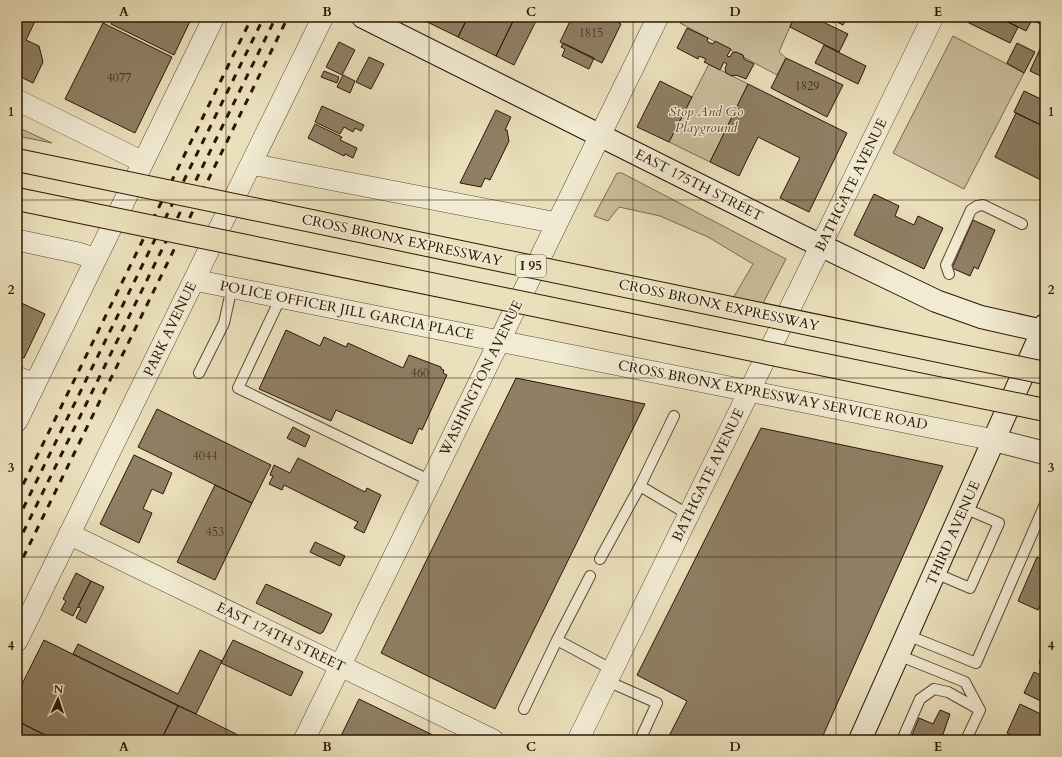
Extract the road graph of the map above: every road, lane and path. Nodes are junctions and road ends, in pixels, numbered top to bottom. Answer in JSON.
{"nodes":[{"id":1,"x":214,"y":17,"type":"edge"},
{"id":2,"x":323,"y":17,"type":"edge"},
{"id":3,"x":363,"y":17,"type":"edge"},
{"id":4,"x":658,"y":17,"type":"edge"},
{"id":5,"x":933,"y":17,"type":"edge"},
{"id":6,"x":17,"y":100,"type":"edge"},
{"id":7,"x":600,"y":136,"type":"junction"},
{"id":8,"x":17,"y":160,"type":"edge"},
{"id":9,"x":143,"y":162,"type":"junction"},
{"id":10,"x":251,"y":164,"type":"junction"},
{"id":11,"x":17,"y":199,"type":"edge"},
{"id":12,"x":557,"y":223,"type":"junction"},
{"id":13,"x":1022,"y":224,"type":"dead end"},
{"id":14,"x":17,"y":240,"type":"edge"},
{"id":15,"x":821,"y":246,"type":"junction"},
{"id":16,"x":96,"y":259,"type":"junction"},
{"id":17,"x":949,"y":274,"type":"dead end"},
{"id":18,"x":194,"y":280,"type":"junction"},
{"id":19,"x":232,"y":287,"type":"junction"},
{"id":20,"x":281,"y":297,"type":"junction"},
{"id":21,"x":1044,"y":329,"type":"edge"},
{"id":22,"x":500,"y":341,"type":"junction"},
{"id":23,"x":199,"y":373,"type":"dead end"},
{"id":24,"x":1045,"y":373,"type":"edge"},
{"id":25,"x":26,"y":381,"type":"edge"},
{"id":26,"x":750,"y":391,"type":"junction"},
{"id":27,"x":1045,"y":410,"type":"edge"},
{"id":28,"x":674,"y":416,"type":"dead end"},
{"id":29,"x":17,"y":420,"type":"edge"},
{"id":30,"x":994,"y":440,"type":"junction"},
{"id":31,"x":1045,"y":453,"type":"edge"},
{"id":32,"x":431,"y":481,"type":"junction"},
{"id":33,"x":640,"y":486,"type":"junction"},
{"id":34,"x":1045,"y":504,"type":"edge"},
{"id":35,"x":964,"y":508,"type":"junction"},
{"id":36,"x":689,"y":515,"type":"junction"},
{"id":37,"x":69,"y":534,"type":"junction"},
{"id":38,"x":600,"y":559,"type":"dead end"},
{"id":39,"x":934,"y":573,"type":"junction"},
{"id":40,"x":590,"y":576,"type":"dead end"},
{"id":41,"x":907,"y":635,"type":"junction"},
{"id":42,"x":557,"y":640,"type":"junction"},
{"id":43,"x":17,"y":641,"type":"edge"},
{"id":44,"x":898,"y":655,"type":"junction"},
{"id":45,"x":341,"y":666,"type":"junction"},
{"id":46,"x":610,"y":675,"type":"junction"},
{"id":47,"x":524,"y":709,"type":"dead end"},
{"id":48,"x":980,"y":710,"type":"junction"},
{"id":49,"x":304,"y":740,"type":"edge"},
{"id":50,"x":493,"y":740,"type":"edge"},
{"id":51,"x":578,"y":740,"type":"edge"},
{"id":52,"x":640,"y":740,"type":"edge"},
{"id":53,"x":860,"y":740,"type":"edge"},
{"id":54,"x":902,"y":740,"type":"edge"},
{"id":55,"x":966,"y":740,"type":"edge"}],
"edges":[{"from":1,"to":9,"type":"street"},
{"from":2,"to":10,"type":"street","name":"PARK AVENUE"},
{"from":3,"to":7,"type":"main road","name":"EAST 175TH STREET"},
{"from":4,"to":7,"type":"street","name":"WASHINGTON AVENUE"},
{"from":5,"to":15,"type":"street","name":"BATHGATE AVENUE"},
{"from":6,"to":9,"type":"street"},
{"from":7,"to":12,"type":"street","name":"WASHINGTON AVENUE"},
{"from":7,"to":15,"type":"main road","name":"EAST 175TH STREET"},
{"from":8,"to":24,"type":"highway","name":"CROSS BRONX EXPRESSWAY","number":"I 95","bridge":true},
{"from":9,"to":16,"type":"street"},
{"from":10,"to":12,"type":"street"},
{"from":10,"to":18,"type":"street","name":"PARK AVENUE"},
{"from":11,"to":27,"type":"highway","bridge":true},
{"from":12,"to":22,"type":"street","name":"WASHINGTON AVENUE"},
{"from":13,"to":17,"type":"lane"},
{"from":14,"to":16,"type":"street"},
{"from":15,"to":21,"type":"main road","name":"EAST 175TH STREET"},
{"from":15,"to":26,"type":"street","name":"BATHGATE AVENUE"},
{"from":16,"to":25,"type":"street"},
{"from":18,"to":19,"type":"street","name":"POLICE OFFICER JILL GARCIA PLACE"},
{"from":18,"to":37,"type":"street","name":"PARK AVENUE"},
{"from":19,"to":20,"type":"street","name":"POLICE OFFICER JILL GARCIA PLACE"},
{"from":19,"to":23,"type":"lane"},
{"from":20,"to":22,"type":"street","name":"POLICE OFFICER JILL GARCIA PLACE"},
{"from":20,"to":32,"type":"lane"},
{"from":21,"to":30,"type":"main road","name":"THIRD AVENUE"},
{"from":22,"to":26,"type":"street","name":"CROSS BRONX EXPRESSWAY SERVICE ROAD"},
{"from":22,"to":32,"type":"street","name":"WASHINGTON AVENUE"},
{"from":25,"to":29,"type":"street"},
{"from":26,"to":30,"type":"street","name":"CROSS BRONX EXPRESSWAY SERVICE ROAD"},
{"from":26,"to":36,"type":"street","name":"BATHGATE AVENUE"},
{"from":28,"to":33,"type":"lane"},
{"from":30,"to":31,"type":"main road","name":"CROSS BRONX EXPRESSWAY SERVICE ROAD"},
{"from":30,"to":35,"type":"main road","name":"THIRD AVENUE"},
{"from":32,"to":45,"type":"street","name":"WASHINGTON AVENUE"},
{"from":33,"to":36,"type":"lane"},
{"from":33,"to":38,"type":"lane"},
{"from":34,"to":41,"type":"lane"},
{"from":35,"to":39,"type":"main road","name":"THIRD AVENUE"},
{"from":35,"to":39,"type":"lane"},
{"from":36,"to":46,"type":"street","name":"BATHGATE AVENUE"},
{"from":37,"to":43,"type":"street","name":"PARK AVENUE"},
{"from":37,"to":45,"type":"street","name":"EAST 174TH STREET"},
{"from":39,"to":41,"type":"main road","name":"THIRD AVENUE"},
{"from":40,"to":42,"type":"lane"},
{"from":41,"to":44,"type":"main road","name":"THIRD AVENUE"},
{"from":42,"to":46,"type":"lane"},
{"from":42,"to":47,"type":"lane"},
{"from":44,"to":48,"type":"lane"},
{"from":44,"to":53,"type":"main road","name":"THIRD AVENUE"},
{"from":45,"to":49,"type":"street","name":"WASHINGTON AVENUE"},
{"from":45,"to":50,"type":"street","name":"EAST 174TH STREET"},
{"from":46,"to":51,"type":"street","name":"BATHGATE AVENUE"},
{"from":46,"to":52,"type":"lane"},
{"from":48,"to":54,"type":"lane"},
{"from":48,"to":55,"type":"lane"}]}
